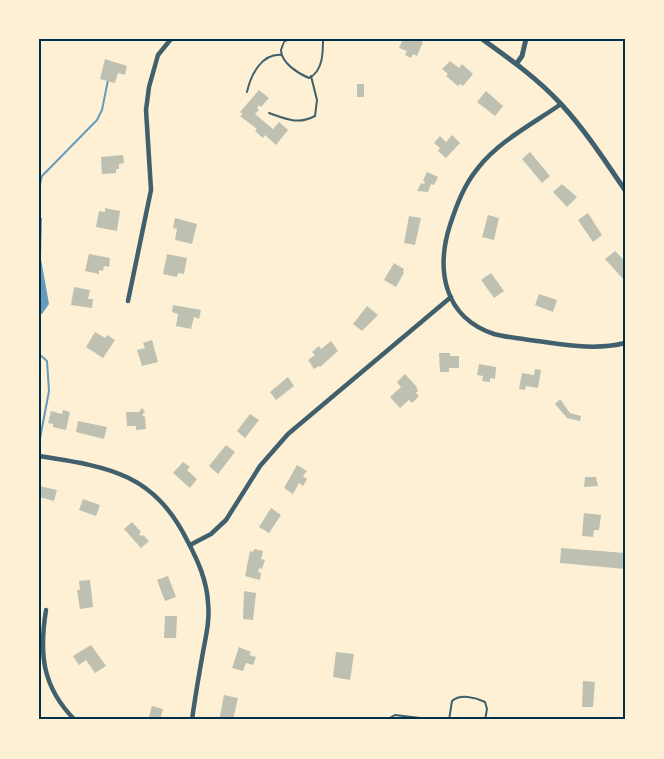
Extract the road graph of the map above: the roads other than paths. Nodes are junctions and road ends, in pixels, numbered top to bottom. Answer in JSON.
{"nodes":[{"id":1,"x":171,"y":39,"type":"edge"},
{"id":2,"x":289,"y":39,"type":"edge"},
{"id":3,"x":323,"y":39,"type":"edge"},
{"id":4,"x":482,"y":39,"type":"edge"},
{"id":5,"x":526,"y":39,"type":"edge"},
{"id":6,"x":282,"y":55,"type":"junction"},
{"id":7,"x":517,"y":63,"type":"junction"},
{"id":8,"x":311,"y":76,"type":"junction"},
{"id":9,"x":247,"y":92,"type":"dead end"},
{"id":10,"x":561,"y":104,"type":"junction"},
{"id":11,"x":269,"y":113,"type":"dead end"},
{"id":12,"x":625,"y":190,"type":"edge"},
{"id":13,"x":451,"y":297,"type":"junction"},
{"id":14,"x":128,"y":301,"type":"dead end"},
{"id":15,"x":625,"y":343,"type":"edge"},
{"id":16,"x":39,"y":456,"type":"edge"},
{"id":17,"x":190,"y":544,"type":"junction"},
{"id":18,"x":46,"y":610,"type":"dead end"},
{"id":19,"x":75,"y":720,"type":"edge"},
{"id":20,"x":192,"y":720,"type":"edge"},
{"id":21,"x":386,"y":720,"type":"edge"},
{"id":22,"x":437,"y":720,"type":"edge"},
{"id":23,"x":449,"y":720,"type":"edge"},
{"id":24,"x":486,"y":720,"type":"edge"}],
"edges":[{"from":1,"to":14,"type":"street"},
{"from":2,"to":6,"type":"lane"},
{"from":3,"to":8,"type":"lane"},
{"from":4,"to":7,"type":"street"},
{"from":5,"to":7,"type":"street"},
{"from":6,"to":8,"type":"lane"},
{"from":6,"to":9,"type":"lane"},
{"from":7,"to":10,"type":"street"},
{"from":8,"to":11,"type":"lane"},
{"from":10,"to":12,"type":"street"},
{"from":10,"to":13,"type":"street"},
{"from":13,"to":15,"type":"street"},
{"from":13,"to":17,"type":"street"},
{"from":16,"to":17,"type":"street"},
{"from":17,"to":20,"type":"street"},
{"from":18,"to":19,"type":"street"},
{"from":21,"to":22,"type":"lane"},
{"from":23,"to":24,"type":"lane"}]}
